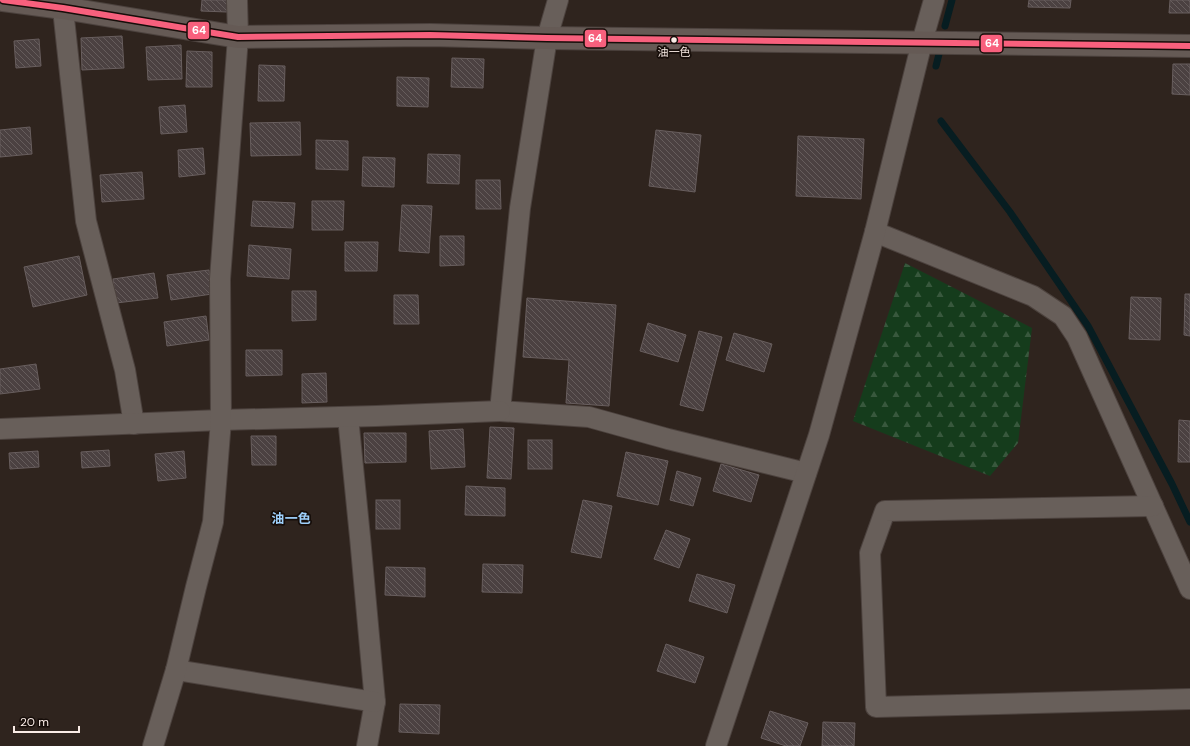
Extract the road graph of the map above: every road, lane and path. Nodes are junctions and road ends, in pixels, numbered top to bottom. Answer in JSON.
{"nodes":[{"id":1,"x":3,"y":0,"type":"edge"},
{"id":2,"x":237,"y":0,"type":"edge"},
{"id":3,"x":558,"y":0,"type":"edge"},
{"id":4,"x":934,"y":0,"type":"edge"},
{"id":5,"x":62,"y":4,"type":"edge"},
{"id":6,"x":238,"y":37,"type":"junction"},
{"id":7,"x":547,"y":38,"type":"junction"},
{"id":8,"x":922,"y":42,"type":"junction"},
{"id":9,"x":1190,"y":46,"type":"edge"},
{"id":10,"x":875,"y":232,"type":"junction"},
{"id":11,"x":500,"y":411,"type":"junction"},
{"id":12,"x":348,"y":417,"type":"junction"},
{"id":13,"x":220,"y":420,"type":"junction"},
{"id":14,"x":134,"y":424,"type":"junction"},
{"id":15,"x":0,"y":428,"type":"edge"},
{"id":16,"x":806,"y":473,"type":"junction"},
{"id":17,"x":1153,"y":506,"type":"junction"},
{"id":18,"x":1190,"y":589,"type":"edge"},
{"id":19,"x":176,"y":670,"type":"junction"},
{"id":20,"x":1190,"y":699,"type":"edge"},
{"id":21,"x":375,"y":702,"type":"junction"},
{"id":22,"x":153,"y":746,"type":"edge"},
{"id":23,"x":368,"y":746,"type":"edge"},
{"id":24,"x":716,"y":746,"type":"edge"}],
"edges":[{"from":1,"to":5,"type":"street"},
{"from":2,"to":6,"type":"street"},
{"from":3,"to":7,"type":"street"},
{"from":4,"to":8,"type":"street"},
{"from":5,"to":6,"type":"street"},
{"from":5,"to":14,"type":"street"},
{"from":6,"to":7,"type":"street"},
{"from":6,"to":13,"type":"street"},
{"from":7,"to":8,"type":"street"},
{"from":7,"to":11,"type":"street"},
{"from":8,"to":9,"type":"street"},
{"from":8,"to":10,"type":"street"},
{"from":10,"to":16,"type":"street"},
{"from":10,"to":17,"type":"street"},
{"from":11,"to":12,"type":"street"},
{"from":11,"to":16,"type":"street"},
{"from":12,"to":13,"type":"street"},
{"from":12,"to":21,"type":"street"},
{"from":13,"to":14,"type":"street"},
{"from":13,"to":19,"type":"street"},
{"from":14,"to":15,"type":"street"},
{"from":16,"to":24,"type":"street"},
{"from":17,"to":18,"type":"street"},
{"from":17,"to":20,"type":"street"},
{"from":19,"to":21,"type":"street"},
{"from":19,"to":22,"type":"street"},
{"from":21,"to":23,"type":"street"}]}
